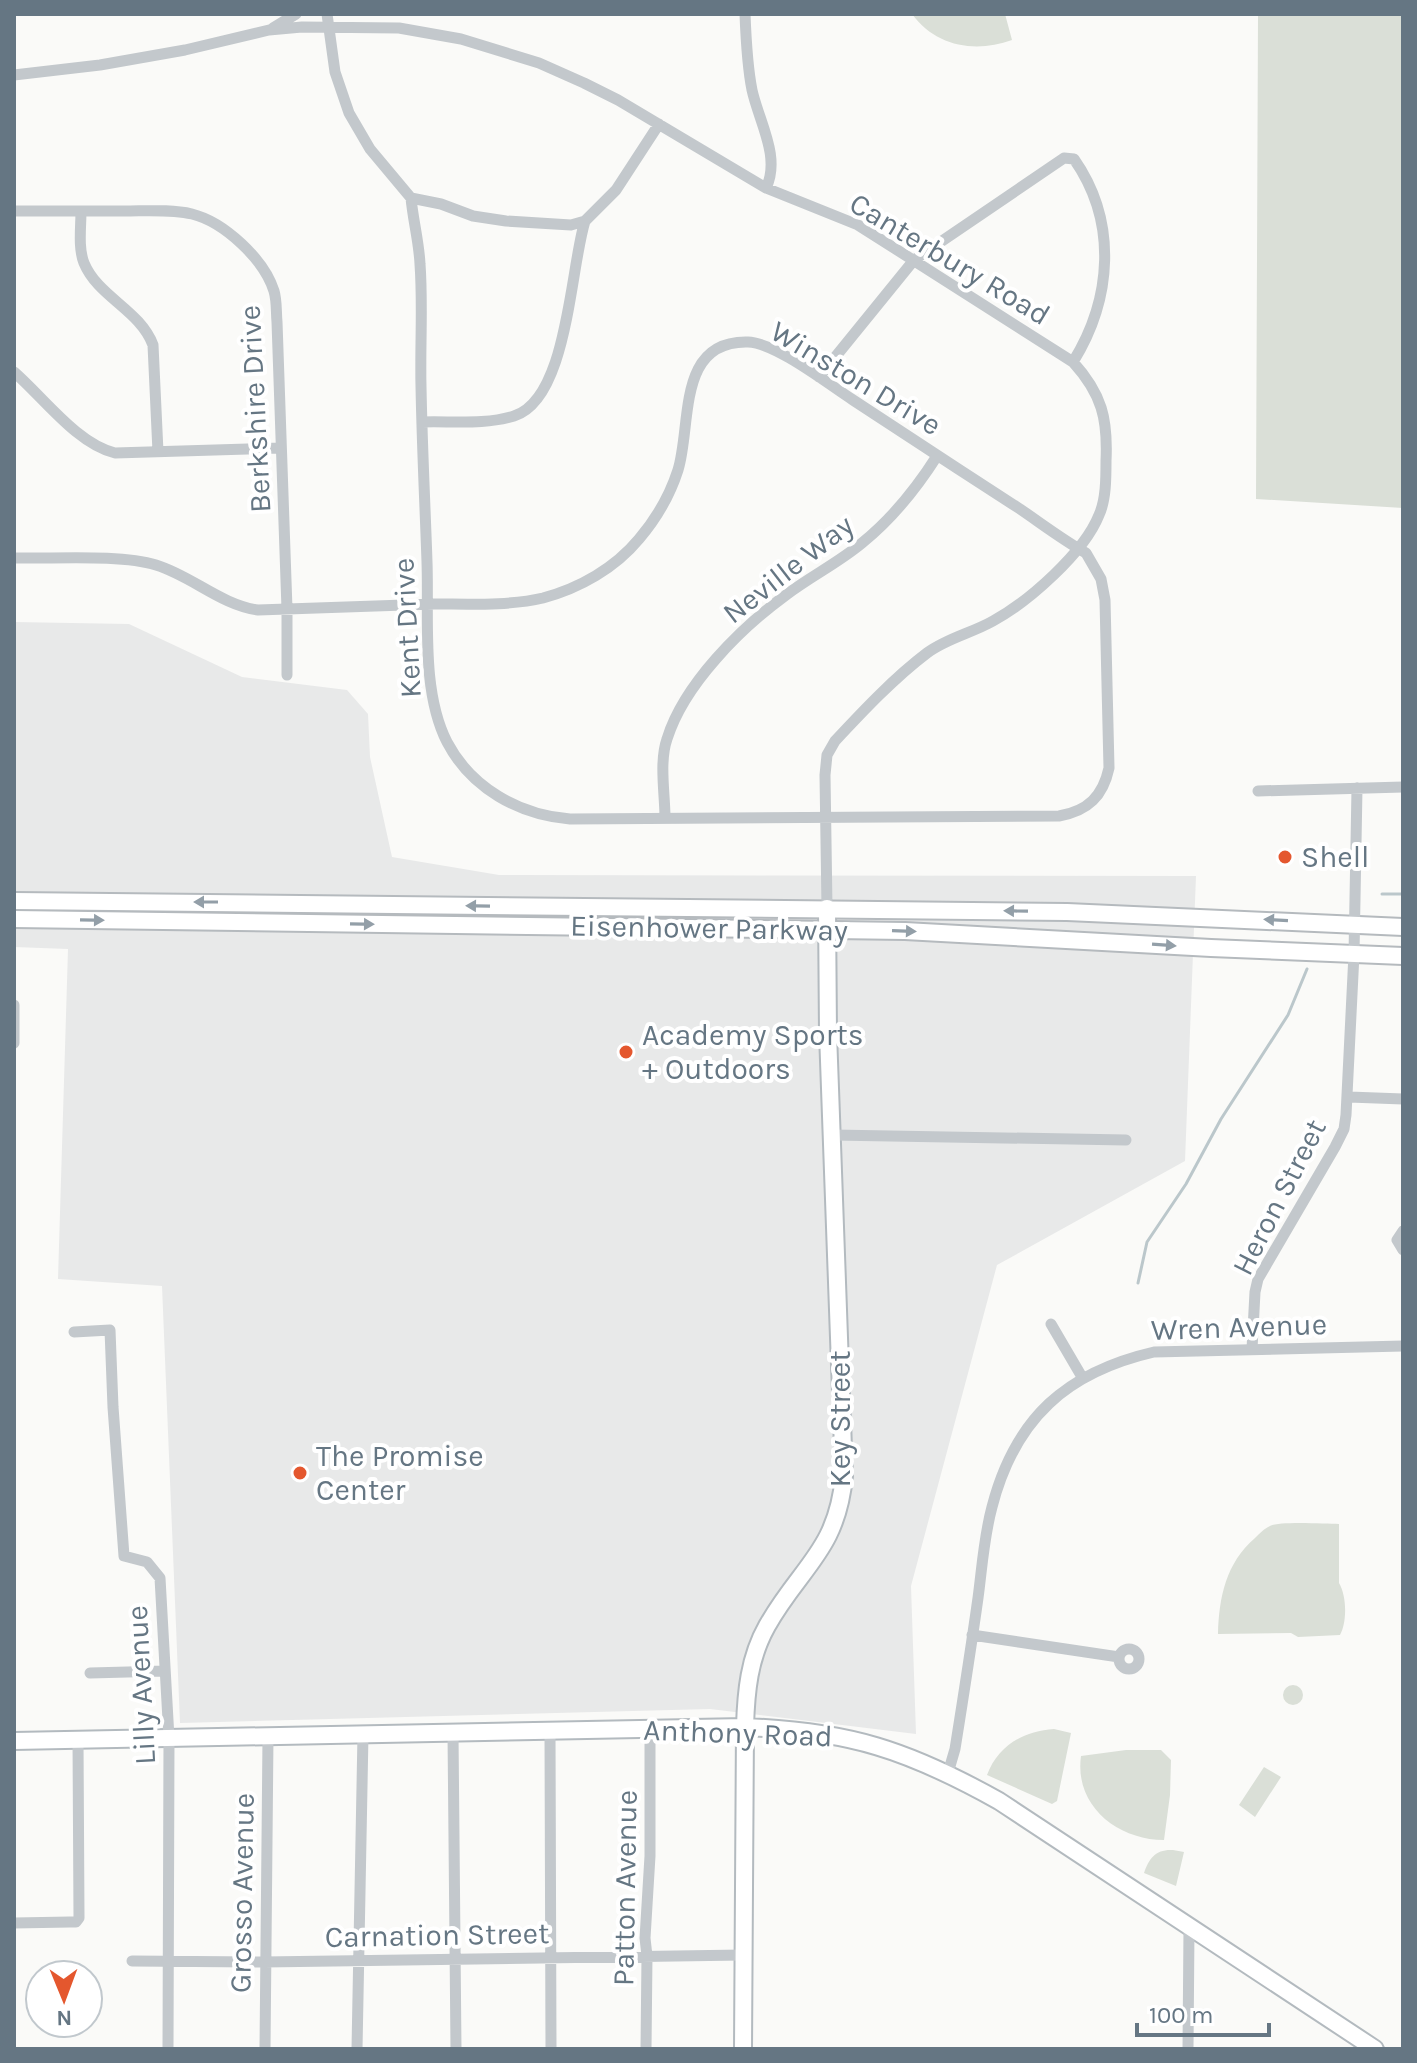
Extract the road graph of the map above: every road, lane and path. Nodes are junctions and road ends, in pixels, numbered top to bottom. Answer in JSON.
{"nodes":[{"id":1,"x":296,"y":14,"type":"edge"},
{"id":2,"x":745,"y":14,"type":"edge"},
{"id":3,"x":327,"y":20,"type":"edge"},
{"id":4,"x":269,"y":30,"type":"junction"},
{"id":5,"x":14,"y":75,"type":"edge"},
{"id":6,"x":659,"y":124,"type":"junction"},
{"id":7,"x":766,"y":188,"type":"junction"},
{"id":8,"x":411,"y":198,"type":"junction"},
{"id":9,"x":14,"y":211,"type":"edge"},
{"id":10,"x":81,"y":211,"type":"junction"},
{"id":11,"x":585,"y":221,"type":"junction"},
{"id":12,"x":914,"y":260,"type":"junction"},
{"id":13,"x":1073,"y":362,"type":"junction"},
{"id":14,"x":14,"y":372,"type":"edge"},
{"id":15,"x":819,"y":377,"type":"junction"},
{"id":16,"x":422,"y":422,"type":"junction"},
{"id":17,"x":281,"y":448,"type":"junction"},
{"id":18,"x":158,"y":452,"type":"junction"},
{"id":19,"x":937,"y":456,"type":"junction"},
{"id":20,"x":1077,"y":547,"type":"junction"},
{"id":21,"x":14,"y":558,"type":"edge"},
{"id":22,"x":428,"y":605,"type":"junction"},
{"id":23,"x":287,"y":609,"type":"junction"},
{"id":24,"x":287,"y":675,"type":"dead end"},
{"id":25,"x":1403,"y":787,"type":"edge"},
{"id":26,"x":1357,"y":788,"type":"junction"},
{"id":27,"x":1258,"y":791,"type":"dead end"},
{"id":28,"x":665,"y":818,"type":"junction"},
{"id":29,"x":825,"y":818,"type":"junction"},
{"id":30,"x":14,"y":901,"type":"edge"},
{"id":31,"x":827,"y":908,"type":"junction"},
{"id":32,"x":14,"y":919,"type":"edge"},
{"id":33,"x":1354,"y":924,"type":"junction"},
{"id":34,"x":1403,"y":927,"type":"edge"},
{"id":35,"x":826,"y":929,"type":"junction"},
{"id":36,"x":1354,"y":954,"type":"junction"},
{"id":37,"x":1403,"y":956,"type":"edge"},
{"id":38,"x":14,"y":1005,"type":"edge"},
{"id":39,"x":14,"y":1043,"type":"edge"},
{"id":40,"x":1349,"y":1097,"type":"junction"},
{"id":41,"x":1403,"y":1099,"type":"edge"},
{"id":42,"x":833,"y":1135,"type":"junction"},
{"id":43,"x":1126,"y":1140,"type":"dead end"},
{"id":44,"x":1403,"y":1231,"type":"edge"},
{"id":45,"x":1403,"y":1250,"type":"edge"},
{"id":46,"x":1051,"y":1324,"type":"dead end"},
{"id":47,"x":74,"y":1332,"type":"dead end"},
{"id":48,"x":1403,"y":1346,"type":"edge"},
{"id":49,"x":1252,"y":1349,"type":"junction"},
{"id":50,"x":1082,"y":1377,"type":"junction"},
{"id":51,"x":972,"y":1635,"type":"junction"},
{"id":52,"x":1119,"y":1657,"type":"dead end"},
{"id":53,"x":165,"y":1671,"type":"junction"},
{"id":54,"x":90,"y":1673,"type":"dead end"},
{"id":55,"x":745,"y":1727,"type":"junction"},
{"id":56,"x":650,"y":1728,"type":"junction"},
{"id":57,"x":550,"y":1731,"type":"junction"},
{"id":58,"x":453,"y":1733,"type":"junction"},
{"id":59,"x":363,"y":1734,"type":"junction"},
{"id":60,"x":268,"y":1737,"type":"junction"},
{"id":61,"x":169,"y":1738,"type":"junction"},
{"id":62,"x":78,"y":1739,"type":"junction"},
{"id":63,"x":14,"y":1741,"type":"edge"},
{"id":64,"x":948,"y":1773,"type":"junction"},
{"id":65,"x":14,"y":1923,"type":"edge"},
{"id":66,"x":1189,"y":1929,"type":"junction"},
{"id":67,"x":743,"y":1955,"type":"junction"},
{"id":68,"x":647,"y":1956,"type":"junction"},
{"id":69,"x":551,"y":1957,"type":"junction"},
{"id":70,"x":455,"y":1958,"type":"junction"},
{"id":71,"x":359,"y":1960,"type":"junction"},
{"id":72,"x":132,"y":1961,"type":"dead end"},
{"id":73,"x":169,"y":1961,"type":"junction"},
{"id":74,"x":264,"y":1962,"type":"junction"},
{"id":75,"x":168,"y":2049,"type":"edge"},
{"id":76,"x":265,"y":2049,"type":"edge"},
{"id":77,"x":357,"y":2049,"type":"edge"},
{"id":78,"x":456,"y":2049,"type":"edge"},
{"id":79,"x":551,"y":2049,"type":"edge"},
{"id":80,"x":646,"y":2049,"type":"edge"},
{"id":81,"x":743,"y":2049,"type":"edge"},
{"id":82,"x":1188,"y":2049,"type":"edge"},
{"id":83,"x":1375,"y":2049,"type":"edge"}],
"edges":[{"from":1,"to":4,"type":"street"},
{"from":2,"to":7,"type":"street"},
{"from":3,"to":4,"type":"street","name":"Canterbury Road"},
{"from":3,"to":6,"type":"street","name":"Canterbury Road"},
{"from":3,"to":8,"type":"street"},
{"from":4,"to":5,"type":"street","name":"Canterbury Road"},
{"from":6,"to":7,"type":"street","name":"Canterbury Road"},
{"from":6,"to":11,"type":"street"},
{"from":7,"to":12,"type":"street","name":"Canterbury Road"},
{"from":8,"to":11,"type":"street"},
{"from":8,"to":16,"type":"street","name":"Kent Drive"},
{"from":9,"to":10,"type":"street","name":"Berkshire Drive"},
{"from":10,"to":17,"type":"street","name":"Berkshire Drive"},
{"from":10,"to":18,"type":"street"},
{"from":11,"to":16,"type":"street"},
{"from":12,"to":13,"type":"street","name":"Canterbury Road"},
{"from":12,"to":13,"type":"street"},
{"from":12,"to":15,"type":"street"},
{"from":13,"to":20,"type":"street","name":"Canterbury Road"},
{"from":14,"to":18,"type":"street"},
{"from":15,"to":19,"type":"street","name":"Winston Drive"},
{"from":15,"to":22,"type":"street","name":"Winston Drive"},
{"from":16,"to":22,"type":"street","name":"Kent Drive"},
{"from":17,"to":18,"type":"street"},
{"from":17,"to":23,"type":"street","name":"Berkshire Drive"},
{"from":19,"to":20,"type":"street","name":"Winston Drive"},
{"from":19,"to":28,"type":"street","name":"Neville Way"},
{"from":20,"to":29,"type":"street","name":"Canterbury Road"},
{"from":20,"to":29,"type":"street","name":"Winston Drive"},
{"from":21,"to":23,"type":"street","name":"Winston Drive"},
{"from":22,"to":23,"type":"street","name":"Winston Drive"},
{"from":22,"to":28,"type":"street","name":"Kent Drive"},
{"from":23,"to":24,"type":"street","name":"Berkshire Drive"},
{"from":25,"to":26,"type":"street"},
{"from":26,"to":27,"type":"street"},
{"from":26,"to":33,"type":"street","name":"Heron Street"},
{"from":28,"to":29,"type":"street","name":"Kent Drive"},
{"from":29,"to":31,"type":"street","name":"Canterbury Road"},
{"from":31,"to":30,"type":"main road","name":"Eisenhower Parkway","one_way":true},
{"from":33,"to":31,"type":"main road","name":"Eisenhower Parkway","one_way":true},
{"from":31,"to":35,"type":"main road","name":"Key Street"},
{"from":32,"to":35,"type":"main road","name":"Eisenhower Parkway","one_way":true},
{"from":33,"to":34,"type":"main road","name":"Eisenhower Parkway"},
{"from":33,"to":36,"type":"street","name":"Heron Street"},
{"from":35,"to":36,"type":"main road","name":"Eisenhower Parkway","one_way":true},
{"from":35,"to":42,"type":"main road","name":"Key Street"},
{"from":36,"to":37,"type":"main road","name":"Eisenhower Parkway"},
{"from":36,"to":40,"type":"street","name":"Heron Street"},
{"from":38,"to":39,"type":"street"},
{"from":40,"to":41,"type":"street"},
{"from":40,"to":49,"type":"street","name":"Heron Street"},
{"from":42,"to":43,"type":"street"},
{"from":42,"to":55,"type":"main road","name":"Key Street"},
{"from":44,"to":45,"type":"street"},
{"from":46,"to":50,"type":"street"},
{"from":47,"to":53,"type":"street","name":"Lilly Avenue"},
{"from":48,"to":49,"type":"street","name":"Wren Avenue"},
{"from":49,"to":50,"type":"street","name":"Wren Avenue"},
{"from":50,"to":51,"type":"street","name":"Wren Avenue"},
{"from":51,"to":52,"type":"street"},
{"from":51,"to":64,"type":"street","name":"Wren Avenue"},
{"from":53,"to":54,"type":"street"},
{"from":53,"to":61,"type":"street","name":"Lilly Avenue"},
{"from":55,"to":56,"type":"main road","name":"Anthony Road"},
{"from":55,"to":64,"type":"main road","name":"Anthony Road"},
{"from":55,"to":67,"type":"main road","name":"Key Street"},
{"from":56,"to":57,"type":"main road","name":"Anthony Road"},
{"from":56,"to":68,"type":"street","name":"Patton Avenue"},
{"from":57,"to":58,"type":"main road","name":"Anthony Road"},
{"from":57,"to":69,"type":"street"},
{"from":58,"to":59,"type":"main road","name":"Anthony Road"},
{"from":58,"to":70,"type":"street"},
{"from":59,"to":60,"type":"main road","name":"Anthony Road"},
{"from":59,"to":71,"type":"street"},
{"from":60,"to":61,"type":"main road","name":"Anthony Road"},
{"from":60,"to":74,"type":"street","name":"Grosso Avenue"},
{"from":61,"to":62,"type":"main road","name":"Anthony Road"},
{"from":61,"to":73,"type":"street","name":"Lilly Avenue"},
{"from":62,"to":63,"type":"main road","name":"Anthony Road"},
{"from":62,"to":65,"type":"street"},
{"from":64,"to":66,"type":"main road","name":"Anthony Road"},
{"from":66,"to":82,"type":"street"},
{"from":66,"to":83,"type":"main road","name":"Anthony Road"},
{"from":67,"to":68,"type":"street","name":"Carnation Street"},
{"from":67,"to":81,"type":"main road","name":"Key Street"},
{"from":68,"to":69,"type":"street","name":"Carnation Street"},
{"from":68,"to":80,"type":"street","name":"Patton Avenue"},
{"from":69,"to":70,"type":"street","name":"Carnation Street"},
{"from":69,"to":79,"type":"street"},
{"from":70,"to":71,"type":"street","name":"Carnation Street"},
{"from":70,"to":78,"type":"street"},
{"from":71,"to":74,"type":"street","name":"Carnation Street"},
{"from":71,"to":77,"type":"street"},
{"from":72,"to":73,"type":"street","name":"Carnation Street"},
{"from":73,"to":74,"type":"street","name":"Carnation Street"},
{"from":73,"to":75,"type":"street","name":"Lilly Avenue"},
{"from":74,"to":76,"type":"street","name":"Grosso Avenue"}]}
